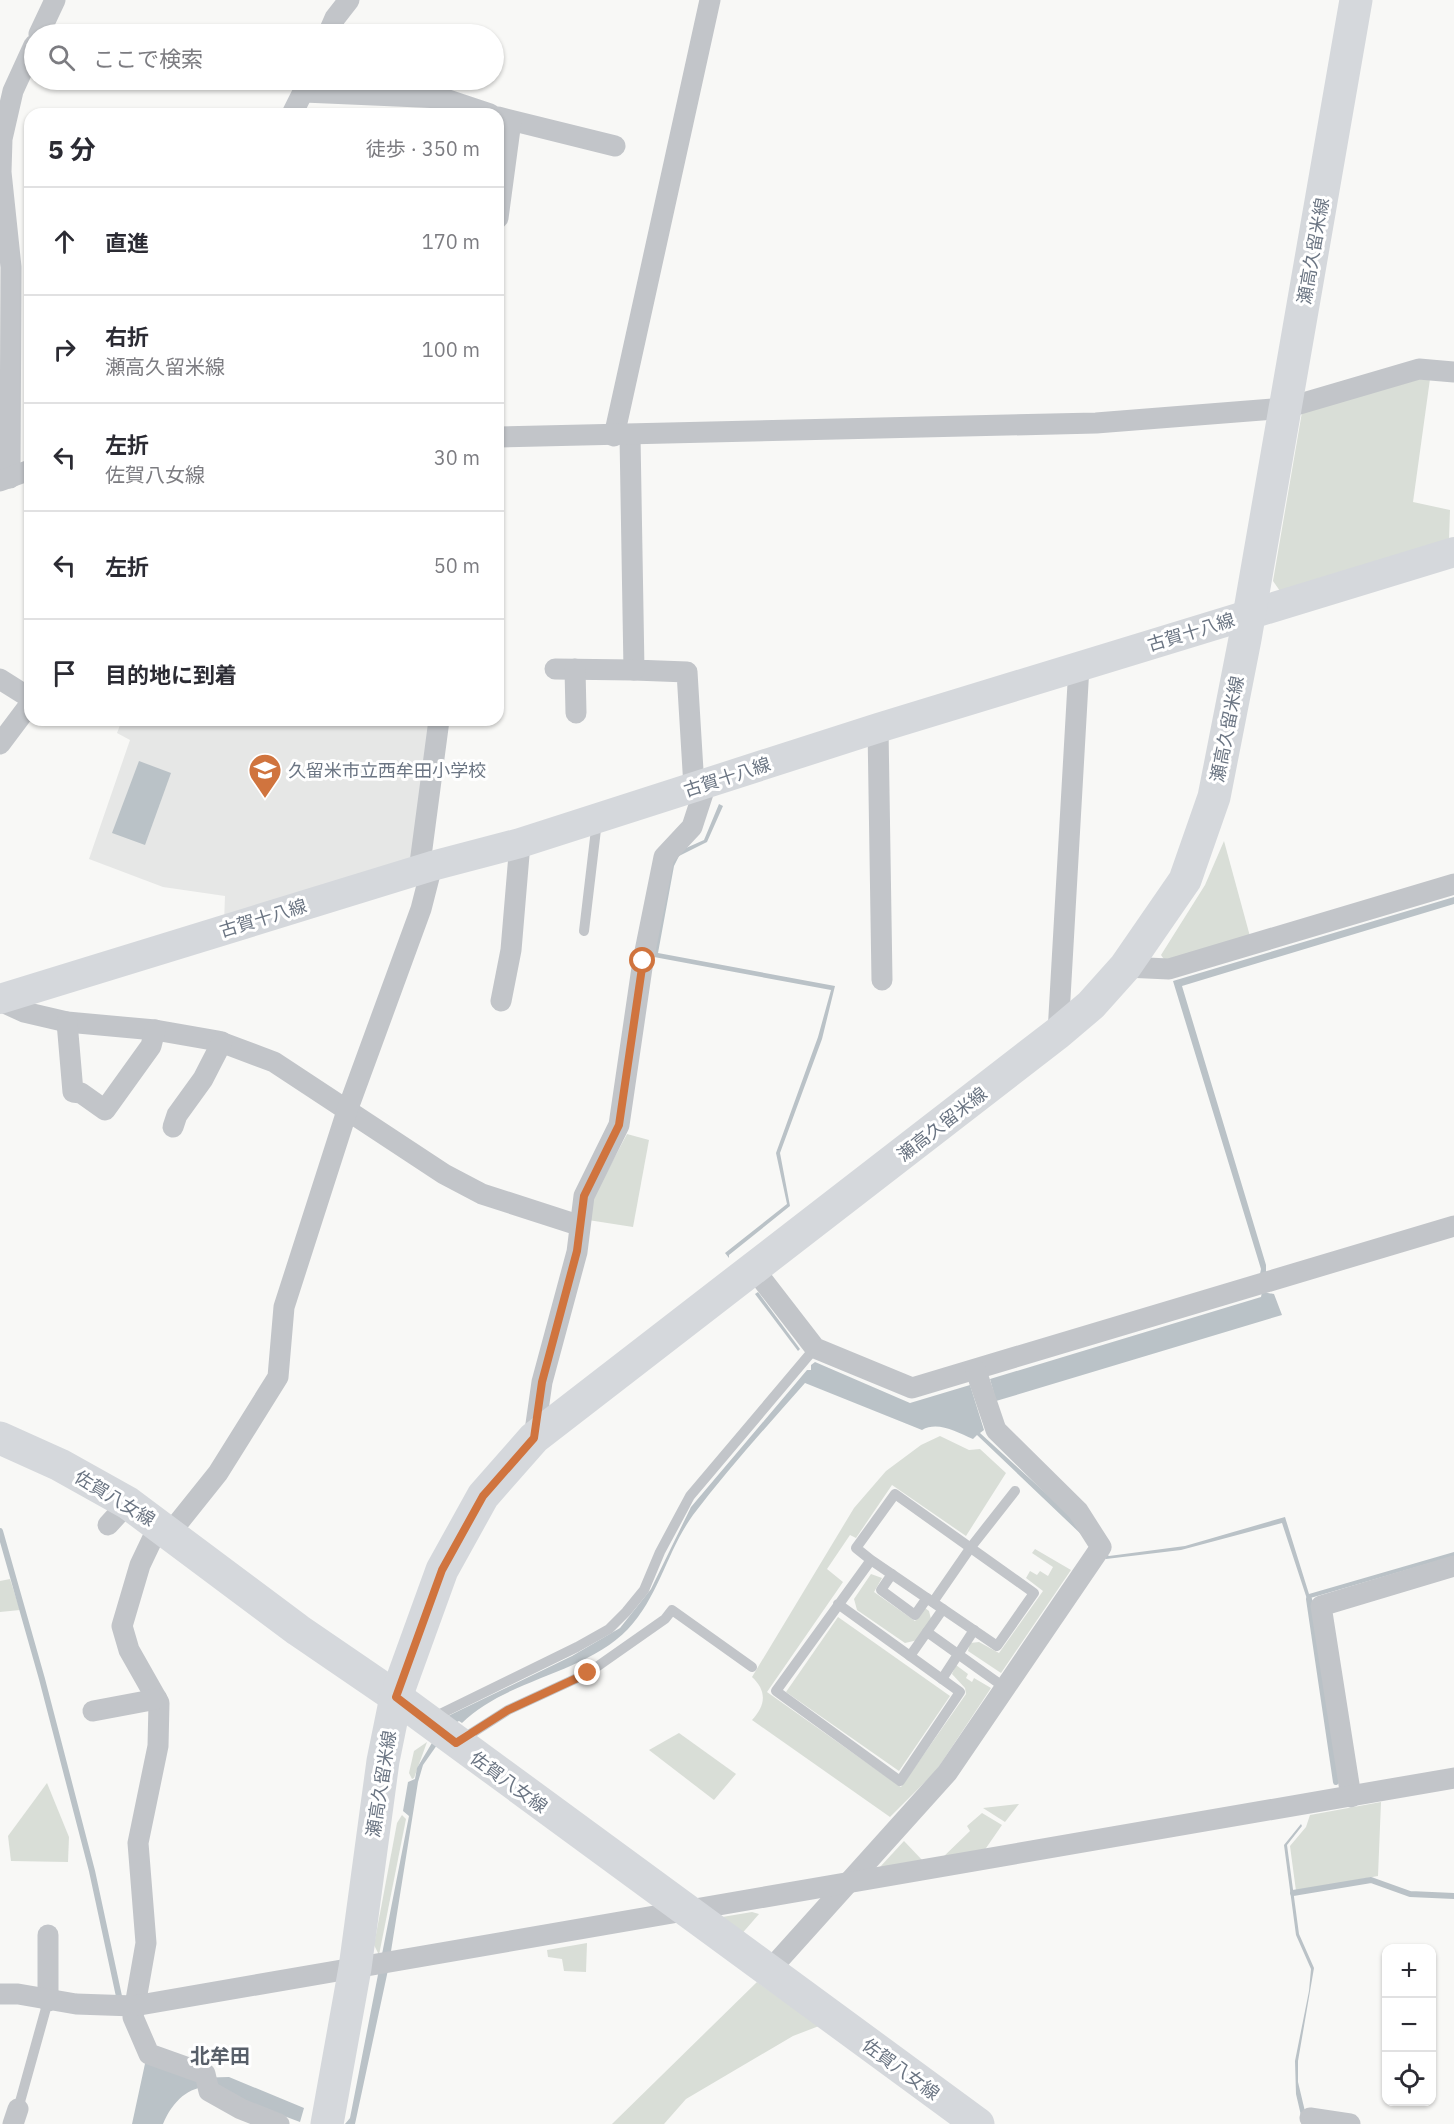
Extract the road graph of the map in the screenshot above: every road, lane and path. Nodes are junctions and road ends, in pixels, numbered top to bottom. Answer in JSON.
{"nodes":[{"id":1,"x":55,"y":0,"type":"edge"},
{"id":2,"x":349,"y":0,"type":"edge"},
{"id":3,"x":710,"y":0,"type":"edge"},
{"id":4,"x":1356,"y":0,"type":"edge"},
{"id":5,"x":44,"y":24,"type":"edge"},
{"id":6,"x":332,"y":24,"type":"edge"},
{"id":7,"x":24,"y":67,"type":"edge"},
{"id":8,"x":305,"y":90,"type":"edge"},
{"id":9,"x":329,"y":90,"type":"edge"},
{"id":10,"x":412,"y":105,"type":"edge"},
{"id":11,"x":295,"y":108,"type":"edge"},
{"id":12,"x":472,"y":108,"type":"edge"},
{"id":13,"x":505,"y":119,"type":"edge"},
{"id":14,"x":615,"y":146,"type":"dead end"},
{"id":15,"x":1454,"y":372,"type":"edge"},
{"id":16,"x":1286,"y":408,"type":"junction"},
{"id":17,"x":622,"y":436,"type":"junction"},
{"id":18,"x":504,"y":437,"type":"edge"},
{"id":19,"x":13,"y":476,"type":"edge"},
{"id":20,"x":1454,"y":552,"type":"edge"},
{"id":21,"x":1250,"y":614,"type":"junction"},
{"id":22,"x":1079,"y":666,"type":"junction"},
{"id":23,"x":634,"y":670,"type":"junction"},
{"id":24,"x":0,"y":679,"type":"edge"},
{"id":25,"x":24,"y":694,"type":"edge"},
{"id":26,"x":24,"y":712,"type":"edge"},
{"id":27,"x":576,"y":713,"type":"dead end"},
{"id":28,"x":438,"y":726,"type":"edge"},
{"id":29,"x":878,"y":728,"type":"junction"},
{"id":30,"x":0,"y":744,"type":"edge"},
{"id":31,"x":700,"y":786,"type":"junction"},
{"id":32,"x":597,"y":818,"type":"junction"},
{"id":33,"x":520,"y":843,"type":"junction"},
{"id":34,"x":426,"y":868,"type":"junction"},
{"id":35,"x":1454,"y":884,"type":"edge"},
{"id":36,"x":584,"y":931,"type":"dead end"},
{"id":37,"x":1125,"y":967,"type":"junction"},
{"id":38,"x":882,"y":980,"type":"dead end"},
{"id":39,"x":0,"y":1000,"type":"edge"},
{"id":40,"x":501,"y":1001,"type":"dead end"},
{"id":41,"x":67,"y":1022,"type":"junction"},
{"id":42,"x":155,"y":1030,"type":"junction"},
{"id":43,"x":1058,"y":1033,"type":"junction"},
{"id":44,"x":222,"y":1042,"type":"junction"},
{"id":45,"x":347,"y":1111,"type":"junction"},
{"id":46,"x":173,"y":1126,"type":"dead end"},
{"id":47,"x":578,"y":1225,"type":"junction"},
{"id":48,"x":1454,"y":1226,"type":"edge"},
{"id":49,"x":754,"y":1269,"type":"junction"},
{"id":50,"x":815,"y":1348,"type":"junction"},
{"id":51,"x":976,"y":1371,"type":"junction"},
{"id":52,"x":0,"y":1438,"type":"edge"},
{"id":53,"x":534,"y":1438,"type":"junction"},
{"id":54,"x":1015,"y":1491,"type":"dead end"},
{"id":55,"x":165,"y":1529,"type":"junction"},
{"id":56,"x":970,"y":1547,"type":"junction"},
{"id":57,"x":871,"y":1560,"type":"junction"},
{"id":58,"x":1454,"y":1566,"type":"edge"},
{"id":59,"x":892,"y":1574,"type":"junction"},
{"id":60,"x":930,"y":1600,"type":"junction"},
{"id":61,"x":838,"y":1604,"type":"junction"},
{"id":62,"x":943,"y":1609,"type":"junction"},
{"id":63,"x":974,"y":1630,"type":"junction"},
{"id":64,"x":927,"y":1632,"type":"junction"},
{"id":65,"x":958,"y":1654,"type":"junction"},
{"id":66,"x":910,"y":1656,"type":"junction"},
{"id":67,"x":752,"y":1667,"type":"dead end"},
{"id":68,"x":942,"y":1679,"type":"junction"},
{"id":69,"x":1004,"y":1687,"type":"junction"},
{"id":70,"x":396,"y":1697,"type":"junction"},
{"id":71,"x":156,"y":1699,"type":"junction"},
{"id":72,"x":93,"y":1711,"type":"dead end"},
{"id":73,"x":426,"y":1721,"type":"junction"},
{"id":74,"x":456,"y":1743,"type":"junction"},
{"id":75,"x":1454,"y":1778,"type":"edge"},
{"id":76,"x":1351,"y":1797,"type":"junction"},
{"id":77,"x":851,"y":1881,"type":"junction"},
{"id":78,"x":686,"y":1912,"type":"junction"},
{"id":79,"x":48,"y":1935,"type":"dead end"},
{"id":80,"x":355,"y":1968,"type":"junction"},
{"id":81,"x":768,"y":1972,"type":"junction"},
{"id":82,"x":0,"y":1994,"type":"edge"},
{"id":83,"x":48,"y":2001,"type":"junction"},
{"id":84,"x":134,"y":2006,"type":"junction"},
{"id":85,"x":15,"y":2117,"type":"edge"},
{"id":86,"x":1310,"y":2118,"type":"dead end"},
{"id":87,"x":279,"y":2124,"type":"edge"},
{"id":88,"x":327,"y":2124,"type":"edge"},
{"id":89,"x":978,"y":2124,"type":"edge"},
{"id":90,"x":1350,"y":2124,"type":"edge"}],
"edges":[{"from":1,"to":5,"type":"street"},
{"from":2,"to":6,"type":"street"},
{"from":3,"to":17,"type":"street"},
{"from":4,"to":16,"type":"main road","name":"瀬高久留米線"},
{"from":7,"to":19,"type":"street"},
{"from":8,"to":11,"type":"street"},
{"from":9,"to":10,"type":"street"},
{"from":10,"to":12,"type":"street"},
{"from":13,"to":14,"type":"street"},
{"from":15,"to":16,"type":"street"},
{"from":16,"to":17,"type":"street"},
{"from":16,"to":21,"type":"main road","name":"瀬高久留米線"},
{"from":17,"to":18,"type":"street"},
{"from":17,"to":23,"type":"street"},
{"from":20,"to":21,"type":"main road","name":"古賀十八線"},
{"from":21,"to":22,"type":"main road","name":"古賀十八線"},
{"from":21,"to":37,"type":"main road","name":"瀬高久留米線"},
{"from":22,"to":29,"type":"main road","name":"古賀十八線"},
{"from":22,"to":43,"type":"street"},
{"from":23,"to":27,"type":"street"},
{"from":23,"to":31,"type":"street"},
{"from":24,"to":25,"type":"street"},
{"from":26,"to":30,"type":"street"},
{"from":28,"to":34,"type":"street"},
{"from":29,"to":31,"type":"main road","name":"古賀十八線"},
{"from":29,"to":38,"type":"street"},
{"from":31,"to":32,"type":"main road","name":"古賀十八線"},
{"from":31,"to":47,"type":"street"},
{"from":32,"to":33,"type":"main road","name":"古賀十八線"},
{"from":32,"to":36,"type":"lane"},
{"from":33,"to":34,"type":"main road","name":"古賀十八線"},
{"from":33,"to":40,"type":"street"},
{"from":34,"to":39,"type":"main road","name":"古賀十八線"},
{"from":34,"to":45,"type":"street"},
{"from":35,"to":37,"type":"street"},
{"from":37,"to":43,"type":"main road","name":"瀬高久留米線"},
{"from":39,"to":41,"type":"street"},
{"from":41,"to":42,"type":"street"},
{"from":41,"to":42,"type":"street"},
{"from":42,"to":44,"type":"street"},
{"from":43,"to":49,"type":"main road","name":"瀬高久留米線"},
{"from":44,"to":45,"type":"street"},
{"from":44,"to":46,"type":"street"},
{"from":45,"to":47,"type":"street"},
{"from":45,"to":55,"type":"street"},
{"from":47,"to":53,"type":"street"},
{"from":48,"to":51,"type":"street"},
{"from":49,"to":50,"type":"street"},
{"from":49,"to":53,"type":"main road","name":"瀬高久留米線"},
{"from":50,"to":51,"type":"street"},
{"from":50,"to":73,"type":"lane"},
{"from":51,"to":69,"type":"street"},
{"from":52,"to":55,"type":"main road","name":"佐賀八女線"},
{"from":53,"to":70,"type":"main road","name":"瀬高久留米線"},
{"from":54,"to":56,"type":"lane"},
{"from":55,"to":70,"type":"main road","name":"佐賀八女線"},
{"from":55,"to":71,"type":"street"},
{"from":56,"to":57,"type":"lane"},
{"from":56,"to":60,"type":"lane"},
{"from":56,"to":63,"type":"lane"},
{"from":57,"to":59,"type":"lane"},
{"from":57,"to":61,"type":"lane"},
{"from":58,"to":76,"type":"street"},
{"from":59,"to":60,"type":"lane"},
{"from":59,"to":60,"type":"lane"},
{"from":60,"to":62,"type":"lane"},
{"from":61,"to":66,"type":"lane"},
{"from":61,"to":68,"type":"lane"},
{"from":62,"to":63,"type":"lane"},
{"from":62,"to":64,"type":"lane"},
{"from":63,"to":65,"type":"lane"},
{"from":64,"to":65,"type":"lane"},
{"from":64,"to":66,"type":"lane"},
{"from":65,"to":68,"type":"lane"},
{"from":65,"to":69,"type":"lane"},
{"from":66,"to":68,"type":"lane"},
{"from":67,"to":74,"type":"lane"},
{"from":69,"to":77,"type":"street"},
{"from":70,"to":73,"type":"main road","name":"佐賀八女線"},
{"from":70,"to":80,"type":"main road","name":"瀬高久留米線"},
{"from":71,"to":72,"type":"street"},
{"from":71,"to":84,"type":"street"},
{"from":73,"to":74,"type":"main road","name":"佐賀八女線"},
{"from":74,"to":78,"type":"main road","name":"佐賀八女線"},
{"from":75,"to":76,"type":"street"},
{"from":76,"to":77,"type":"street"},
{"from":77,"to":78,"type":"street"},
{"from":77,"to":81,"type":"street"},
{"from":78,"to":80,"type":"street"},
{"from":78,"to":81,"type":"main road","name":"佐賀八女線"},
{"from":79,"to":83,"type":"street"},
{"from":80,"to":84,"type":"street"},
{"from":80,"to":88,"type":"main road","name":"瀬高久留米線"},
{"from":81,"to":89,"type":"main road","name":"佐賀八女線"},
{"from":82,"to":83,"type":"street"},
{"from":83,"to":84,"type":"street"},
{"from":83,"to":85,"type":"lane"},
{"from":84,"to":87,"type":"street"},
{"from":86,"to":90,"type":"street"}]}
